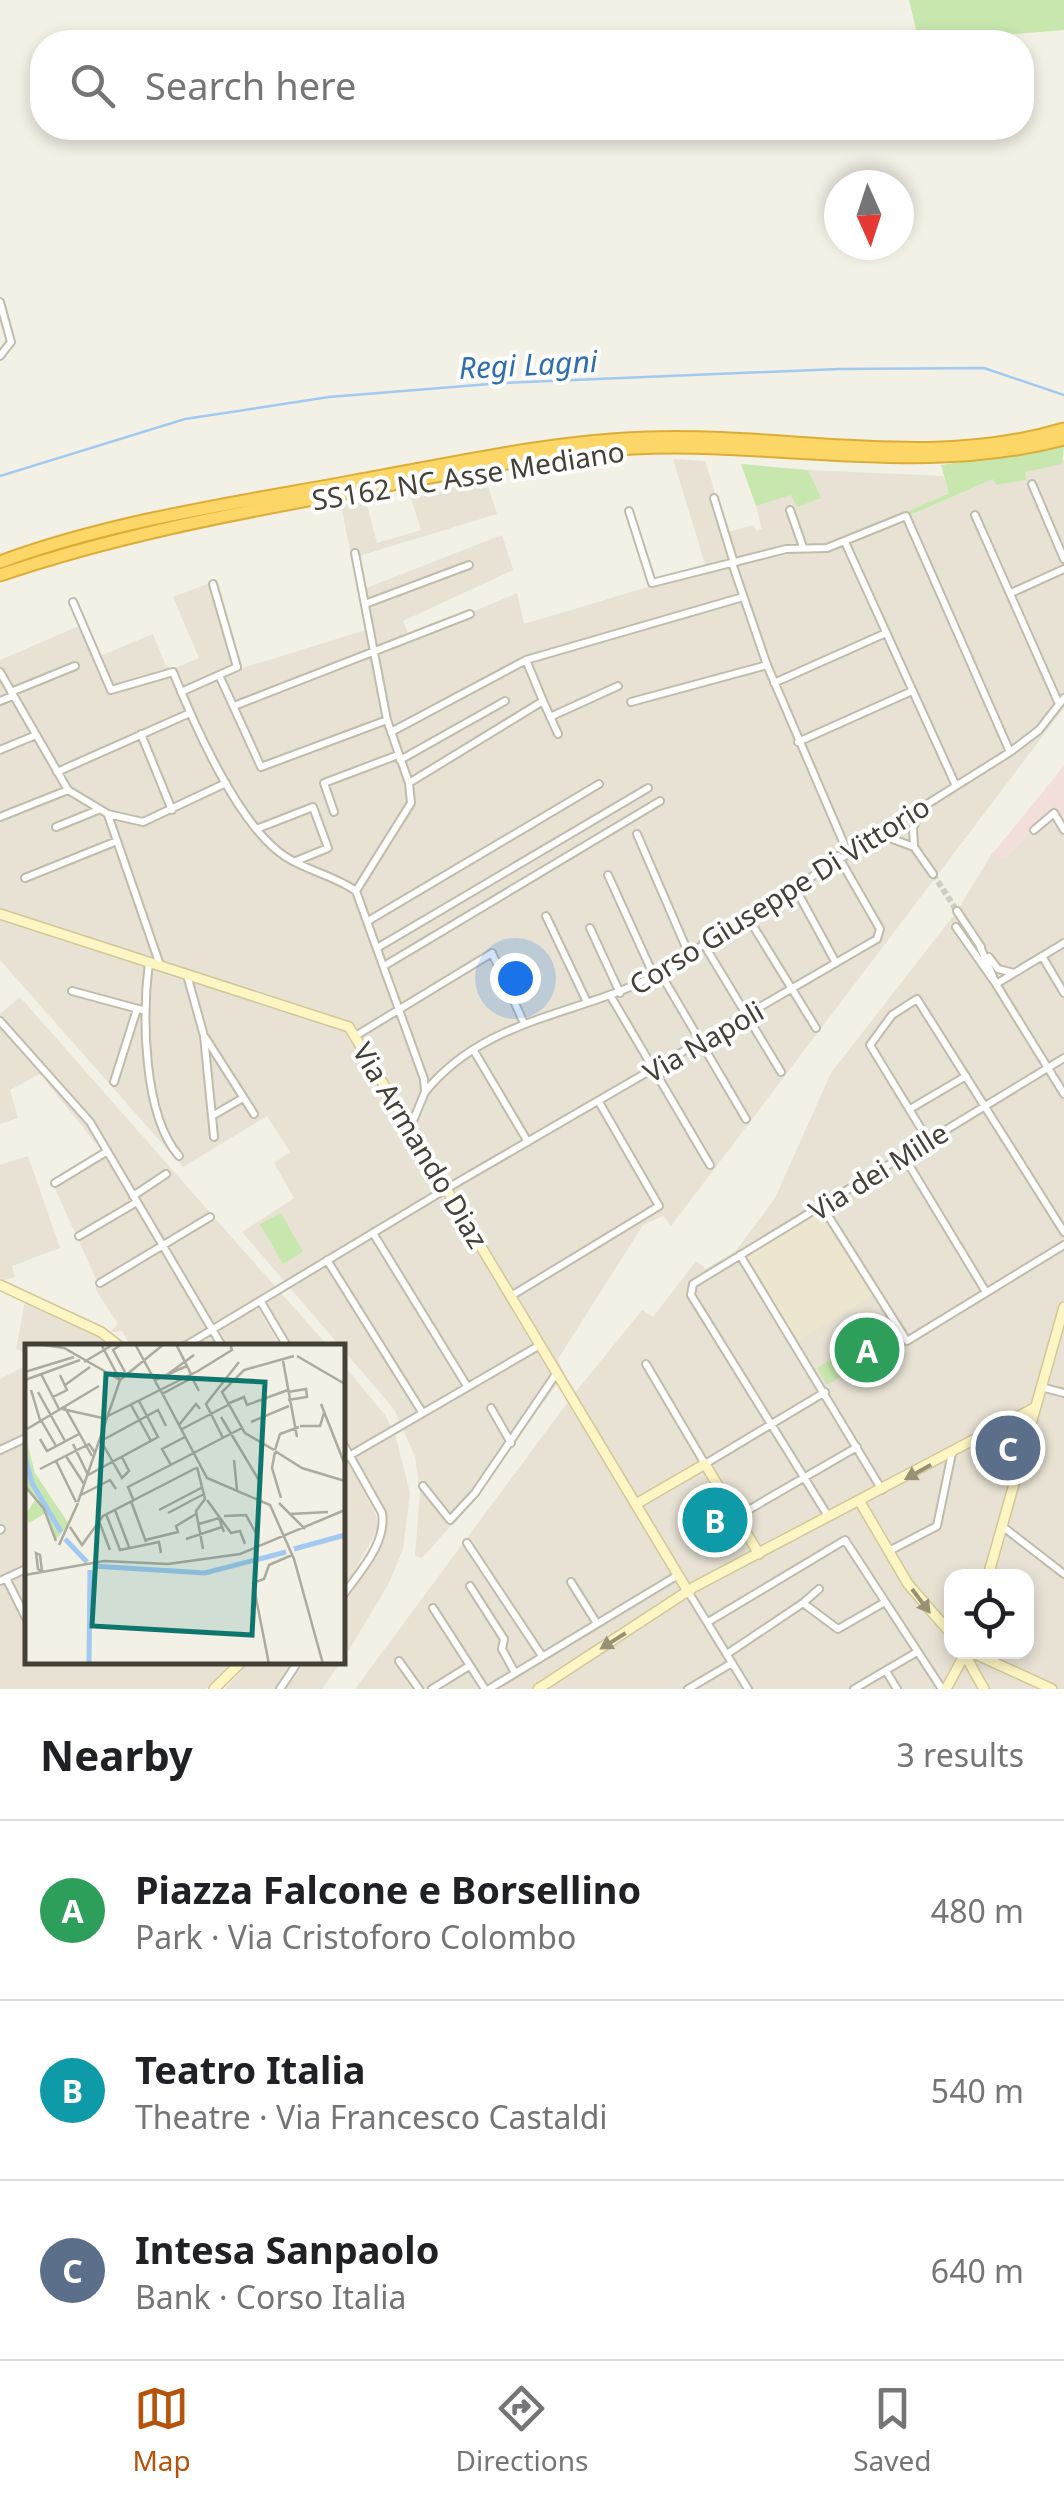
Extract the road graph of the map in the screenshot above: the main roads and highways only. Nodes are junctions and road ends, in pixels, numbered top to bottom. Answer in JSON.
{"nodes":[{"id":1,"x":1061,"y":433,"type":"edge"},
{"id":2,"x":35,"y":556,"type":"junction"},
{"id":3,"x":0,"y":560,"type":"edge"},
{"id":4,"x":0,"y":577,"type":"edge"},
{"id":5,"x":0,"y":914,"type":"edge"},
{"id":6,"x":0,"y":1285,"type":"edge"},
{"id":7,"x":1064,"y":1306,"type":"edge"},
{"id":8,"x":116,"y":1344,"type":"edge"},
{"id":9,"x":1034,"y":1408,"type":"junction"},
{"id":10,"x":860,"y":1502,"type":"junction"},
{"id":11,"x":636,"y":1504,"type":"junction"},
{"id":12,"x":759,"y":1554,"type":"junction"},
{"id":13,"x":990,"y":1569,"type":"edge"},
{"id":14,"x":689,"y":1593,"type":"junction"},
{"id":15,"x":944,"y":1626,"type":"edge"},
{"id":16,"x":963,"y":1659,"type":"edge"},
{"id":17,"x":970,"y":1659,"type":"edge"},
{"id":18,"x":981,"y":1659,"type":"edge"},
{"id":19,"x":239,"y":1664,"type":"edge"},
{"id":20,"x":214,"y":1689,"type":"edge"},
{"id":21,"x":538,"y":1689,"type":"edge"},
{"id":22,"x":944,"y":1689,"type":"edge"},
{"id":23,"x":984,"y":1689,"type":"edge"},
{"id":24,"x":1052,"y":1689,"type":"edge"}],
"edges":[{"from":1,"to":2,"type":"highway","name":"SS162 NC Asse Mediano"},
{"from":2,"to":3,"type":"highway","name":"SS162 NC Asse Mediano"},
{"from":2,"to":4,"type":"highway","name":"SS162 NC Asse Mediano"},
{"from":5,"to":11,"type":"main road","name":"Via Armando Diaz"},
{"from":6,"to":8,"type":"main road"},
{"from":7,"to":9,"type":"main road"},
{"from":9,"to":10,"type":"main road","one_way":true},
{"from":9,"to":13,"type":"main road"},
{"from":10,"to":12,"type":"main road"},
{"from":10,"to":15,"type":"main road","one_way":true},
{"from":11,"to":12,"type":"main road"},
{"from":11,"to":14,"type":"main road","name":"Via Armando Diaz"},
{"from":12,"to":14,"type":"main road"},
{"from":14,"to":21,"type":"main road","one_way":true},
{"from":16,"to":22,"type":"main road"},
{"from":17,"to":23,"type":"main road"},
{"from":18,"to":24,"type":"main road"},
{"from":19,"to":20,"type":"main road"}]}
